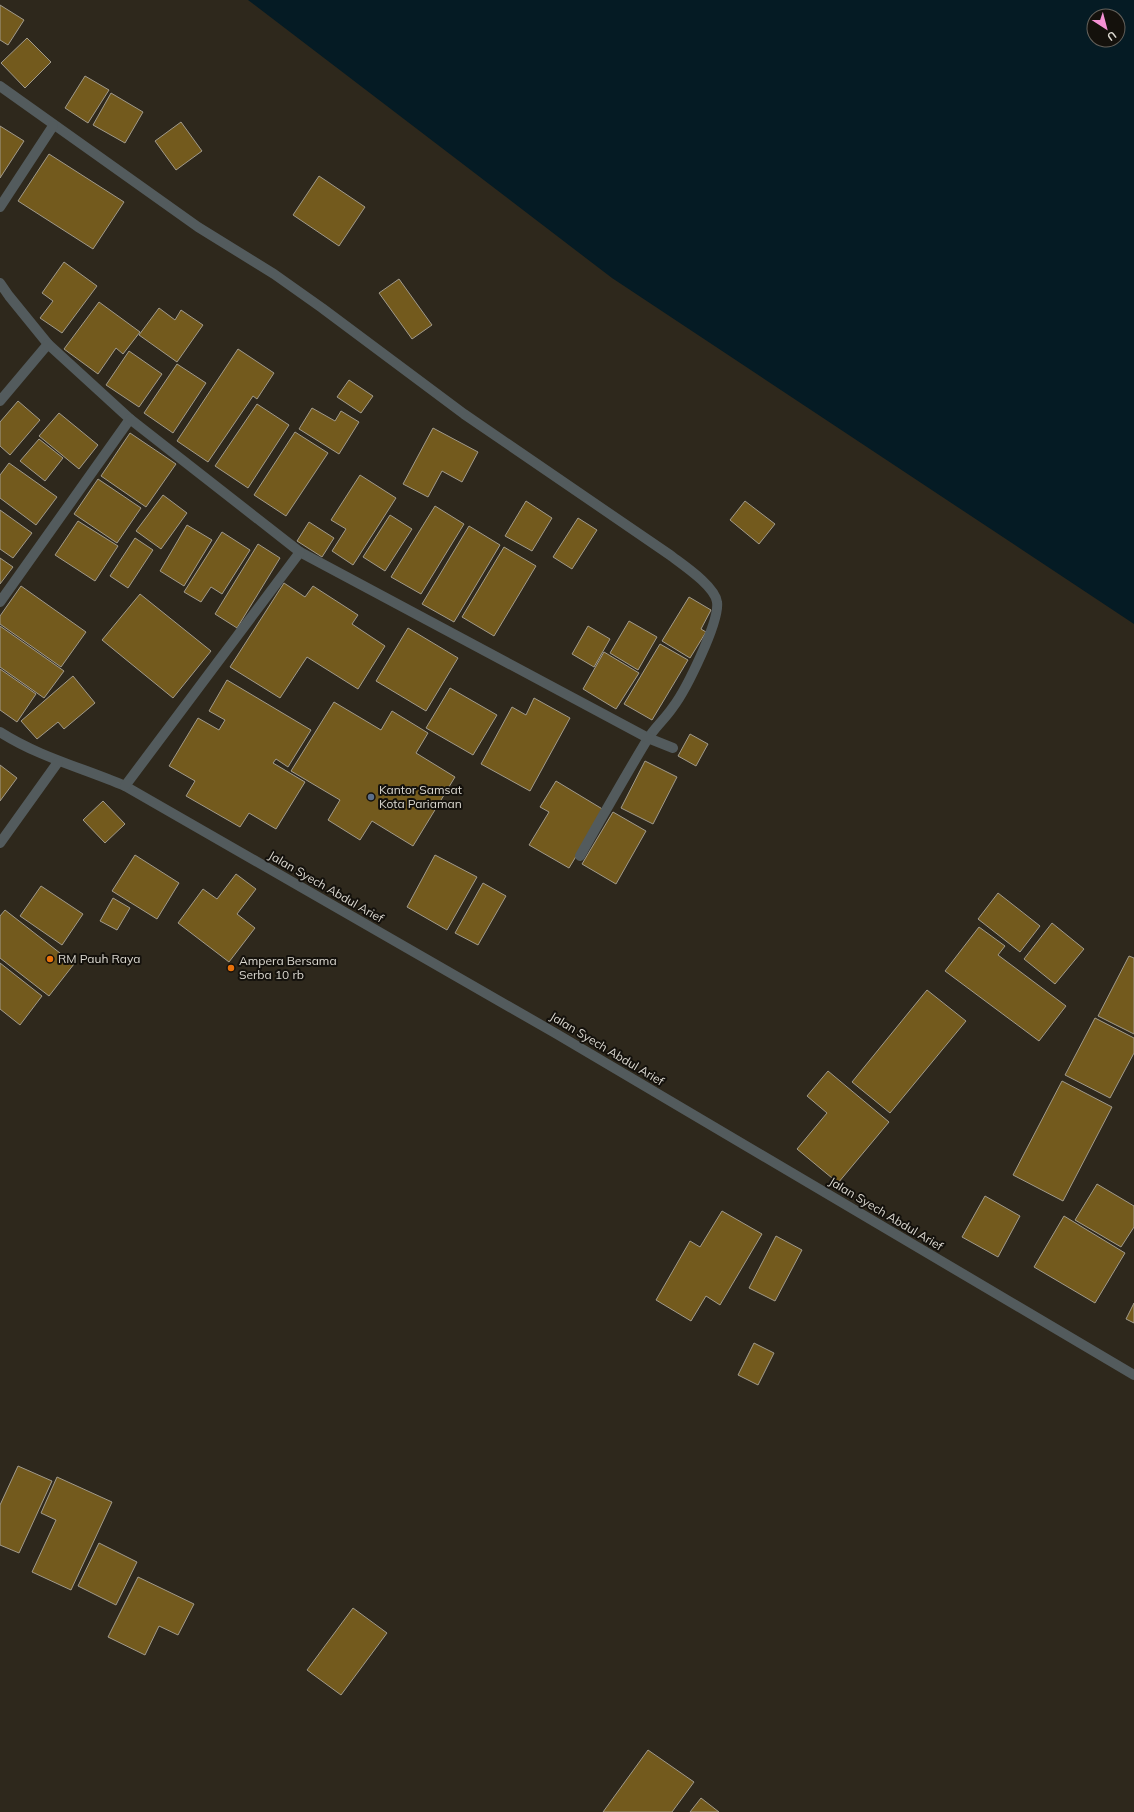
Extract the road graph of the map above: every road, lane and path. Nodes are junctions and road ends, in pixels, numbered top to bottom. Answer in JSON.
{"nodes":[{"id":1,"x":0,"y":86,"type":"edge"},
{"id":2,"x":53,"y":126,"type":"junction"},
{"id":3,"x":0,"y":206,"type":"edge"},
{"id":4,"x":0,"y":283,"type":"edge"},
{"id":5,"x":48,"y":344,"type":"junction"},
{"id":6,"x":0,"y":401,"type":"edge"},
{"id":7,"x":130,"y":419,"type":"junction"},
{"id":8,"x":300,"y":552,"type":"junction"},
{"id":9,"x":0,"y":602,"type":"edge"},
{"id":10,"x":0,"y":732,"type":"edge"},
{"id":11,"x":648,"y":738,"type":"junction"},
{"id":12,"x":673,"y":748,"type":"dead end"},
{"id":13,"x":58,"y":762,"type":"junction"},
{"id":14,"x":125,"y":786,"type":"junction"},
{"id":15,"x":0,"y":843,"type":"edge"},
{"id":16,"x":580,"y":856,"type":"dead end"},
{"id":17,"x":1134,"y":1375,"type":"edge"}],
"edges":[{"from":1,"to":2,"type":"street"},
{"from":2,"to":3,"type":"street"},
{"from":2,"to":11,"type":"street"},
{"from":4,"to":5,"type":"street"},
{"from":5,"to":6,"type":"street"},
{"from":5,"to":7,"type":"street"},
{"from":7,"to":8,"type":"street"},
{"from":7,"to":9,"type":"street"},
{"from":8,"to":11,"type":"street"},
{"from":8,"to":14,"type":"street"},
{"from":10,"to":13,"type":"street","name":"Jalan Syech Abdul Arief"},
{"from":11,"to":12,"type":"street"},
{"from":11,"to":16,"type":"street"},
{"from":13,"to":14,"type":"street","name":"Jalan Syech Abdul Arief"},
{"from":13,"to":15,"type":"street"},
{"from":14,"to":17,"type":"street","name":"Jalan Syech Abdul Arief"}]}
